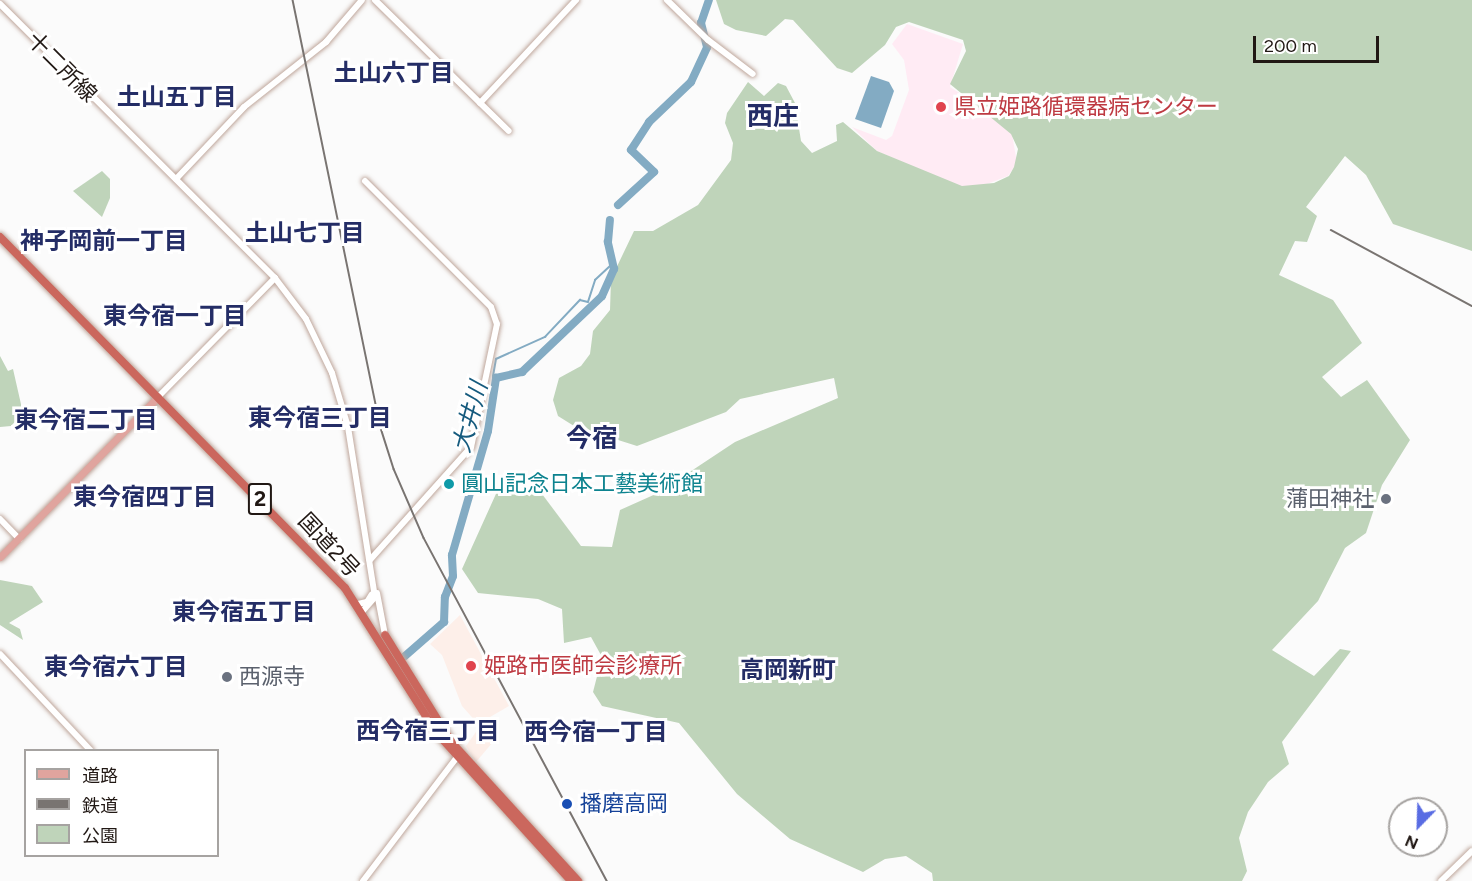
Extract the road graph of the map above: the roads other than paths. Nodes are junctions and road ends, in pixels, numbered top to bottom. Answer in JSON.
{"nodes":[{"id":1,"x":362,"y":0,"type":"edge"},
{"id":2,"x":375,"y":0,"type":"edge"},
{"id":3,"x":576,"y":0,"type":"edge"},
{"id":4,"x":668,"y":0,"type":"edge"},
{"id":5,"x":0,"y":4,"type":"edge"},
{"id":6,"x":753,"y":74,"type":"dead end"},
{"id":7,"x":480,"y":103,"type":"junction"},
{"id":8,"x":510,"y":131,"type":"dead end"},
{"id":9,"x":176,"y":179,"type":"junction"},
{"id":10,"x":365,"y":181,"type":"dead end"},
{"id":11,"x":0,"y":237,"type":"edge"},
{"id":12,"x":275,"y":278,"type":"junction"},
{"id":13,"x":158,"y":397,"type":"junction"},
{"id":14,"x":0,"y":519,"type":"edge"},
{"id":15,"x":19,"y":539,"type":"junction"},
{"id":16,"x":0,"y":557,"type":"edge"},
{"id":17,"x":370,"y":560,"type":"junction"},
{"id":18,"x":361,"y":608,"type":"junction"},
{"id":19,"x":385,"y":635,"type":"joint"},
{"id":20,"x":0,"y":654,"type":"edge"},
{"id":21,"x":89,"y":749,"type":"edge"},
{"id":22,"x":459,"y":756,"type":"junction"},
{"id":23,"x":1472,"y":851,"type":"edge"},
{"id":24,"x":363,"y":881,"type":"edge"},
{"id":25,"x":571,"y":881,"type":"edge"},
{"id":26,"x":578,"y":881,"type":"edge"},
{"id":27,"x":1441,"y":881,"type":"edge"}],
"edges":[{"from":1,"to":9,"type":"street"},
{"from":2,"to":7,"type":"street"},
{"from":3,"to":7,"type":"street"},
{"from":4,"to":6,"type":"street"},
{"from":5,"to":9,"type":"street","name":"十二所線"},
{"from":7,"to":8,"type":"street"},
{"from":9,"to":12,"type":"street","name":"十二所線"},
{"from":10,"to":17,"type":"street"},
{"from":11,"to":13,"type":"highway","name":"国道2号","number":"2"},
{"from":12,"to":13,"type":"street"},
{"from":12,"to":17,"type":"street","name":"十二所線"},
{"from":13,"to":15,"type":"main road"},
{"from":13,"to":18,"type":"highway","name":"国道2号","number":"2"},
{"from":14,"to":15,"type":"street"},
{"from":15,"to":16,"type":"main road"},
{"from":17,"to":18,"type":"street"},
{"from":17,"to":19,"type":"street"},
{"from":18,"to":22,"type":"highway","name":"国道2号","number":"2"},
{"from":19,"to":22,"type":"highway","name":"国道2号","number":"2"},
{"from":20,"to":21,"type":"street"},
{"from":22,"to":24,"type":"street"},
{"from":22,"to":25,"type":"highway","name":"国道2号","number":"2"},
{"from":22,"to":26,"type":"highway","name":"国道2号","number":"2"},
{"from":23,"to":27,"type":"street"}]}
